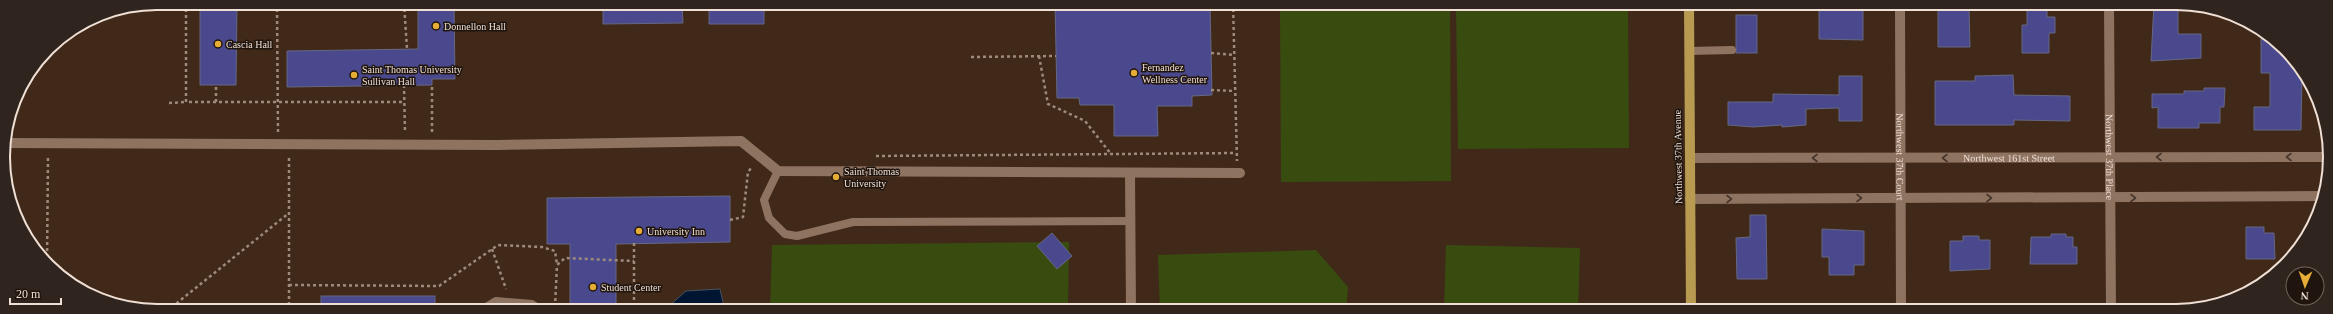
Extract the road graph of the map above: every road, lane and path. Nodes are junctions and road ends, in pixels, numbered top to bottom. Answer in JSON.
{"nodes":[{"id":1,"x":186,"y":10,"type":"edge"},
{"id":2,"x":277,"y":10,"type":"edge"},
{"id":3,"x":404,"y":10,"type":"edge"},
{"id":4,"x":1234,"y":10,"type":"edge"},
{"id":5,"x":1688,"y":10,"type":"edge"},
{"id":6,"x":1900,"y":10,"type":"edge"},
{"id":7,"x":2110,"y":10,"type":"edge"},
{"id":8,"x":407,"y":49,"type":"dead end"},
{"id":9,"x":1689,"y":50,"type":"junction"},
{"id":10,"x":1732,"y":50,"type":"dead end"},
{"id":11,"x":1211,"y":53,"type":"dead end"},
{"id":12,"x":1234,"y":55,"type":"junction"},
{"id":13,"x":1039,"y":56,"type":"junction"},
{"id":14,"x":1056,"y":56,"type":"dead end"},
{"id":15,"x":971,"y":58,"type":"dead end"},
{"id":16,"x":216,"y":85,"type":"dead end"},
{"id":17,"x":404,"y":85,"type":"dead end"},
{"id":18,"x":432,"y":85,"type":"dead end"},
{"id":19,"x":1211,"y":90,"type":"dead end"},
{"id":20,"x":1235,"y":91,"type":"junction"},
{"id":21,"x":186,"y":102,"type":"junction"},
{"id":22,"x":216,"y":102,"type":"junction"},
{"id":23,"x":277,"y":102,"type":"junction"},
{"id":24,"x":404,"y":102,"type":"junction"},
{"id":25,"x":169,"y":103,"type":"dead end"},
{"id":26,"x":10,"y":143,"type":"edge"},
{"id":27,"x":48,"y":144,"type":"junction"},
{"id":28,"x":278,"y":144,"type":"junction"},
{"id":29,"x":290,"y":144,"type":"junction"},
{"id":30,"x":405,"y":144,"type":"junction"},
{"id":31,"x":432,"y":145,"type":"junction"},
{"id":32,"x":1112,"y":154,"type":"dead end"},
{"id":33,"x":2110,"y":157,"type":"junction"},
{"id":34,"x":2323,"y":157,"type":"edge"},
{"id":35,"x":1690,"y":158,"type":"junction"},
{"id":36,"x":1901,"y":158,"type":"junction"},
{"id":37,"x":778,"y":171,"type":"junction"},
{"id":38,"x":1130,"y":173,"type":"junction"},
{"id":39,"x":1240,"y":173,"type":"joint"},
{"id":40,"x":2318,"y":196,"type":"edge"},
{"id":41,"x":1902,"y":198,"type":"junction"},
{"id":42,"x":2110,"y":198,"type":"junction"},
{"id":43,"x":1690,"y":199,"type":"junction"},
{"id":44,"x":289,"y":213,"type":"junction"},
{"id":45,"x":1130,"y":221,"type":"junction"},
{"id":46,"x":634,"y":243,"type":"dead end"},
{"id":47,"x":492,"y":249,"type":"junction"},
{"id":48,"x":48,"y":256,"type":"edge"},
{"id":49,"x":634,"y":261,"type":"junction"},
{"id":50,"x":557,"y":265,"type":"junction"},
{"id":51,"x":289,"y":285,"type":"junction"},
{"id":52,"x":507,"y":293,"type":"dead end"},
{"id":53,"x":176,"y":304,"type":"edge"},
{"id":54,"x":289,"y":304,"type":"edge"},
{"id":55,"x":491,"y":304,"type":"edge"},
{"id":56,"x":532,"y":304,"type":"edge"},
{"id":57,"x":555,"y":304,"type":"edge"},
{"id":58,"x":634,"y":304,"type":"edge"},
{"id":59,"x":1131,"y":304,"type":"edge"},
{"id":60,"x":1691,"y":304,"type":"edge"},
{"id":61,"x":1901,"y":304,"type":"edge"},
{"id":62,"x":2111,"y":304,"type":"edge"}],
"edges":[{"from":1,"to":21,"type":"path"},
{"from":2,"to":23,"type":"path"},
{"from":3,"to":8,"type":"path"},
{"from":4,"to":12,"type":"path"},
{"from":5,"to":9,"type":"main road","name":"Northwest 37th Avenue"},
{"from":6,"to":36,"type":"street","name":"Northwest 37th Court"},
{"from":7,"to":33,"type":"street","name":"Northwest 37th Place"},
{"from":9,"to":10,"type":"lane"},
{"from":9,"to":35,"type":"main road","name":"Northwest 37th Avenue"},
{"from":11,"to":12,"type":"path"},
{"from":12,"to":20,"type":"path"},
{"from":13,"to":14,"type":"path"},
{"from":13,"to":15,"type":"path"},
{"from":13,"to":32,"type":"path"},
{"from":16,"to":22,"type":"path"},
{"from":17,"to":24,"type":"path"},
{"from":18,"to":31,"type":"path"},
{"from":19,"to":20,"type":"path"},
{"from":20,"to":39,"type":"path"},
{"from":21,"to":22,"type":"path"},
{"from":21,"to":25,"type":"path"},
{"from":22,"to":23,"type":"path"},
{"from":23,"to":24,"type":"path"},
{"from":23,"to":28,"type":"path"},
{"from":24,"to":30,"type":"path"},
{"from":26,"to":27,"type":"street"},
{"from":27,"to":28,"type":"street"},
{"from":27,"to":48,"type":"path"},
{"from":28,"to":29,"type":"street"},
{"from":29,"to":30,"type":"street"},
{"from":29,"to":44,"type":"path"},
{"from":30,"to":31,"type":"street"},
{"from":31,"to":37,"type":"street"},
{"from":34,"to":33,"type":"street","name":"Northwest 161st Street","one_way":true},
{"from":33,"to":36,"type":"street","name":"Northwest 161st Street","one_way":true},
{"from":33,"to":42,"type":"street","name":"Northwest 37th Place"},
{"from":36,"to":35,"type":"street","name":"Northwest 161st Street","one_way":true},
{"from":35,"to":43,"type":"main road","name":"Northwest 37th Avenue"},
{"from":36,"to":41,"type":"street","name":"Northwest 37th Court"},
{"from":37,"to":38,"type":"street"},
{"from":37,"to":45,"type":"lane"},
{"from":38,"to":39,"type":"street"},
{"from":38,"to":45,"type":"street"},
{"from":42,"to":40,"type":"street","one_way":true},
{"from":41,"to":42,"type":"street","one_way":true},
{"from":43,"to":41,"type":"street","one_way":true},
{"from":41,"to":61,"type":"street","name":"Northwest 37th Court"},
{"from":42,"to":62,"type":"street","name":"Northwest 37th Place"},
{"from":43,"to":60,"type":"main road","name":"Northwest 37th Avenue"},
{"from":44,"to":51,"type":"path"},
{"from":44,"to":53,"type":"path"},
{"from":45,"to":59,"type":"street"},
{"from":46,"to":49,"type":"path"},
{"from":47,"to":50,"type":"path"},
{"from":47,"to":51,"type":"path"},
{"from":47,"to":52,"type":"path"},
{"from":49,"to":50,"type":"path"},
{"from":49,"to":58,"type":"path"},
{"from":50,"to":57,"type":"path"},
{"from":51,"to":54,"type":"path"},
{"from":55,"to":56,"type":"lane"}]}
